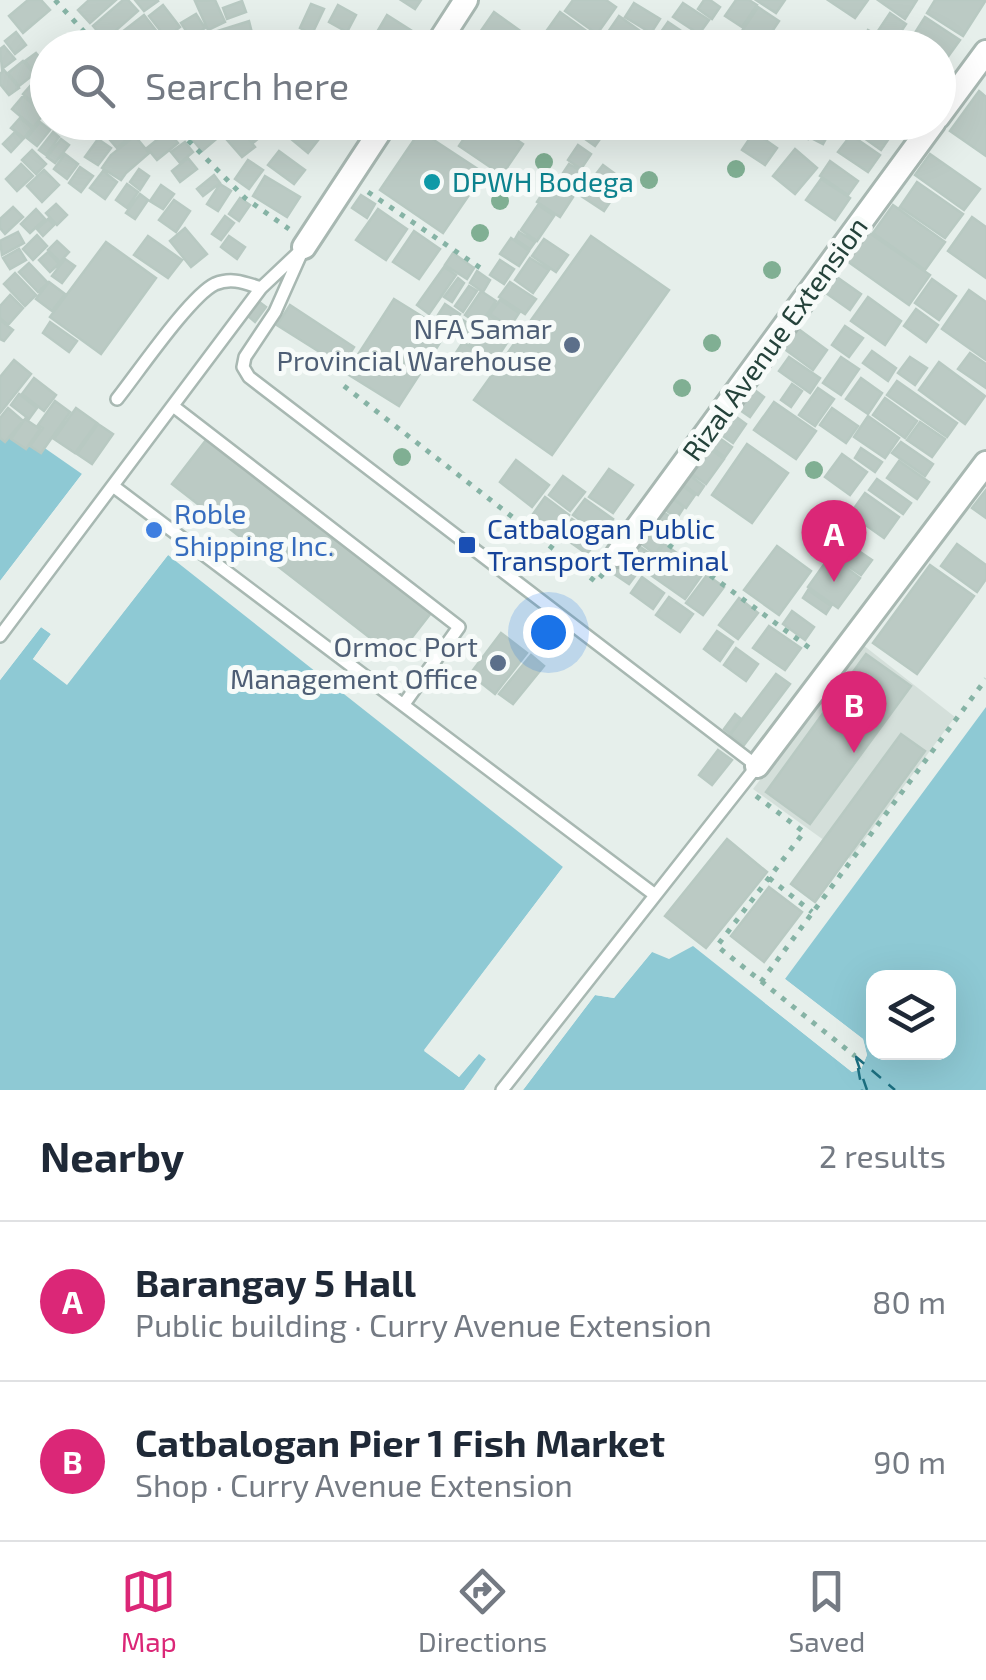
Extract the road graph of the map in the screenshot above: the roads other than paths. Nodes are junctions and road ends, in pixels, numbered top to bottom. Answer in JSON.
{"nodes":[{"id":1,"x":466,"y":0,"type":"edge"},
{"id":2,"x":447,"y":30,"type":"edge"},
{"id":3,"x":986,"y":52,"type":"edge"},
{"id":4,"x":956,"y":93,"type":"edge"},
{"id":5,"x":374,"y":140,"type":"edge"},
{"id":6,"x":921,"y":140,"type":"edge"},
{"id":7,"x":306,"y":245,"type":"junction"},
{"id":8,"x":261,"y":288,"type":"junction"},
{"id":9,"x":117,"y":399,"type":"dead end"},
{"id":10,"x":173,"y":406,"type":"junction"},
{"id":11,"x":986,"y":463,"type":"edge"},
{"id":12,"x":113,"y":486,"type":"junction"},
{"id":13,"x":610,"y":564,"type":"road end"},
{"id":14,"x":0,"y":636,"type":"edge"},
{"id":15,"x":404,"y":704,"type":"junction"},
{"id":16,"x":757,"y":766,"type":"junction"},
{"id":17,"x":655,"y":895,"type":"junction"},
{"id":18,"x":502,"y":1090,"type":"edge"}],
"edges":[{"from":1,"to":2,"type":"street"},
{"from":3,"to":4,"type":"street","name":"Rizal Avenue Extension"},
{"from":5,"to":7,"type":"street"},
{"from":6,"to":13,"type":"street","name":"Rizal Avenue Extension"},
{"from":7,"to":8,"type":"lane"},
{"from":7,"to":16,"type":"lane"},
{"from":8,"to":9,"type":"lane"},
{"from":8,"to":10,"type":"lane"},
{"from":10,"to":12,"type":"lane"},
{"from":10,"to":15,"type":"lane"},
{"from":11,"to":16,"type":"street"},
{"from":12,"to":14,"type":"lane"},
{"from":12,"to":15,"type":"lane"},
{"from":15,"to":17,"type":"lane"},
{"from":16,"to":17,"type":"lane"},
{"from":17,"to":18,"type":"lane"}]}
